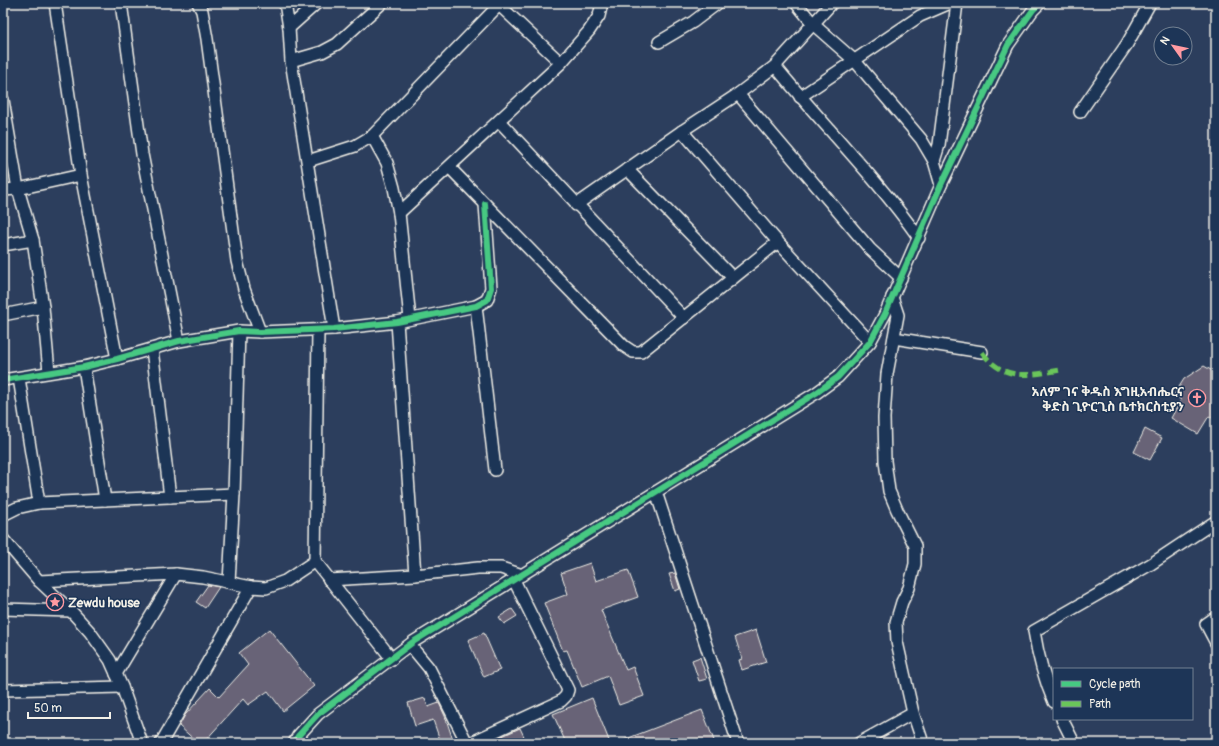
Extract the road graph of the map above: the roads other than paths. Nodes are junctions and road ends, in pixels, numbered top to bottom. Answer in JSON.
{"nodes":[{"id":1,"x":55,"y":3,"type":"edge"},
{"id":2,"x":121,"y":3,"type":"edge"},
{"id":3,"x":198,"y":3,"type":"edge"},
{"id":4,"x":285,"y":3,"type":"edge"},
{"id":5,"x":316,"y":3,"type":"edge"},
{"id":6,"x":382,"y":3,"type":"edge"},
{"id":7,"x":718,"y":3,"type":"edge"},
{"id":8,"x":796,"y":3,"type":"edge"},
{"id":9,"x":832,"y":3,"type":"edge"},
{"id":10,"x":950,"y":3,"type":"edge"},
{"id":11,"x":957,"y":3,"type":"edge"},
{"id":12,"x":1040,"y":3,"type":"edge"},
{"id":13,"x":1150,"y":3,"type":"edge"},
{"id":14,"x":498,"y":4,"type":"edge"},
{"id":15,"x":599,"y":5,"type":"edge"},
{"id":16,"x":814,"y":25,"type":"junction"},
{"id":17,"x":289,"y":28,"type":"junction"},
{"id":18,"x":659,"y":42,"type":"dead end"},
{"id":19,"x":291,"y":61,"type":"junction"},
{"id":20,"x":855,"y":62,"type":"junction"},
{"id":21,"x":561,"y":64,"type":"junction"},
{"id":22,"x":775,"y":66,"type":"junction"},
{"id":23,"x":738,"y":94,"type":"junction"},
{"id":24,"x":800,"y":98,"type":"junction"},
{"id":25,"x":3,"y":100,"type":"edge"},
{"id":26,"x":1080,"y":112,"type":"dead end"},
{"id":27,"x":4,"y":113,"type":"edge"},
{"id":28,"x":498,"y":121,"type":"junction"},
{"id":29,"x":682,"y":131,"type":"junction"},
{"id":30,"x":372,"y":136,"type":"junction"},
{"id":31,"x":308,"y":161,"type":"junction"},
{"id":32,"x":934,"y":161,"type":"junction"},
{"id":33,"x":450,"y":168,"type":"junction"},
{"id":34,"x":627,"y":169,"type":"junction"},
{"id":35,"x":81,"y":175,"type":"junction"},
{"id":36,"x":941,"y":185,"type":"junction"},
{"id":37,"x":18,"y":189,"type":"junction"},
{"id":38,"x":3,"y":190,"type":"edge"},
{"id":39,"x":485,"y":204,"type":"junction"},
{"id":40,"x":576,"y":205,"type":"junction"},
{"id":41,"x":399,"y":214,"type":"junction"},
{"id":42,"x":919,"y":238,"type":"junction"},
{"id":43,"x":33,"y":240,"type":"junction"},
{"id":44,"x":778,"y":242,"type":"junction"},
{"id":45,"x":3,"y":245,"type":"edge"},
{"id":46,"x":733,"y":278,"type":"junction"},
{"id":47,"x":901,"y":278,"type":"junction"},
{"id":48,"x":892,"y":297,"type":"junction"},
{"id":49,"x":476,"y":306,"type":"junction"},
{"id":50,"x":44,"y":307,"type":"junction"},
{"id":51,"x":3,"y":315,"type":"edge"},
{"id":52,"x":684,"y":318,"type":"junction"},
{"id":53,"x":410,"y":320,"type":"junction"},
{"id":54,"x":397,"y":322,"type":"junction"},
{"id":55,"x":318,"y":330,"type":"junction"},
{"id":56,"x":334,"y":330,"type":"junction"},
{"id":57,"x":239,"y":331,"type":"junction"},
{"id":58,"x":260,"y":332,"type":"junction"},
{"id":59,"x":894,"y":338,"type":"junction"},
{"id":60,"x":179,"y":341,"type":"junction"},
{"id":61,"x":870,"y":342,"type":"junction"},
{"id":62,"x":152,"y":349,"type":"junction"},
{"id":63,"x":982,"y":352,"type":"dead end"},
{"id":64,"x":117,"y":359,"type":"junction"},
{"id":65,"x":84,"y":367,"type":"junction"},
{"id":66,"x":49,"y":372,"type":"junction"},
{"id":67,"x":19,"y":378,"type":"junction"},
{"id":68,"x":3,"y":380,"type":"edge"},
{"id":69,"x":495,"y":470,"type":"dead end"},
{"id":70,"x":656,"y":492,"type":"junction"},
{"id":71,"x":234,"y":494,"type":"junction"},
{"id":72,"x":170,"y":497,"type":"junction"},
{"id":73,"x":105,"y":500,"type":"junction"},
{"id":74,"x":39,"y":503,"type":"junction"},
{"id":75,"x":3,"y":515,"type":"edge"},
{"id":76,"x":1216,"y":521,"type":"edge"},
{"id":77,"x":3,"y":539,"type":"edge"},
{"id":78,"x":315,"y":561,"type":"junction"},
{"id":79,"x":176,"y":574,"type":"junction"},
{"id":80,"x":415,"y":575,"type":"junction"},
{"id":81,"x":518,"y":577,"type":"junction"},
{"id":82,"x":330,"y":580,"type":"junction"},
{"id":83,"x":39,"y":581,"type":"junction"},
{"id":84,"x":229,"y":582,"type":"junction"},
{"id":85,"x":251,"y":587,"type":"junction"},
{"id":86,"x":3,"y":609,"type":"edge"},
{"id":87,"x":71,"y":610,"type":"junction"},
{"id":88,"x":1216,"y":617,"type":"edge"},
{"id":89,"x":1216,"y":643,"type":"edge"},
{"id":90,"x":410,"y":645,"type":"junction"},
{"id":91,"x":392,"y":659,"type":"junction"},
{"id":92,"x":116,"y":674,"type":"junction"},
{"id":93,"x":122,"y":687,"type":"junction"},
{"id":94,"x":3,"y":690,"type":"edge"},
{"id":95,"x":1053,"y":700,"type":"edge"},
{"id":96,"x":913,"y":712,"type":"junction"},
{"id":97,"x":1062,"y":720,"type":"edge"},
{"id":98,"x":142,"y":743,"type":"edge"},
{"id":99,"x":161,"y":743,"type":"edge"},
{"id":100,"x":294,"y":743,"type":"edge"},
{"id":101,"x":469,"y":743,"type":"edge"},
{"id":102,"x":738,"y":743,"type":"edge"},
{"id":103,"x":859,"y":743,"type":"edge"},
{"id":104,"x":923,"y":743,"type":"edge"},
{"id":105,"x":1074,"y":743,"type":"edge"}],
"edges":[{"from":1,"to":35,"type":"street"},
{"from":2,"to":60,"type":"street"},
{"from":3,"to":58,"type":"street"},
{"from":4,"to":17,"type":"street"},
{"from":5,"to":17,"type":"street"},
{"from":6,"to":19,"type":"street"},
{"from":7,"to":18,"type":"street"},
{"from":8,"to":16,"type":"street"},
{"from":9,"to":16,"type":"street"},
{"from":10,"to":20,"type":"street"},
{"from":11,"to":32,"type":"street"},
{"from":12,"to":36,"type":"street"},
{"from":13,"to":26,"type":"street"},
{"from":14,"to":21,"type":"street"},
{"from":14,"to":30,"type":"street"},
{"from":15,"to":21,"type":"street"},
{"from":16,"to":20,"type":"street"},
{"from":16,"to":22,"type":"street"},
{"from":17,"to":19,"type":"street"},
{"from":19,"to":31,"type":"street"},
{"from":20,"to":24,"type":"street"},
{"from":20,"to":32,"type":"street"},
{"from":21,"to":28,"type":"street"},
{"from":22,"to":23,"type":"street"},
{"from":22,"to":24,"type":"street"},
{"from":23,"to":29,"type":"street"},
{"from":23,"to":47,"type":"street"},
{"from":24,"to":42,"type":"street"},
{"from":25,"to":27,"type":"street"},
{"from":27,"to":37,"type":"street"},
{"from":28,"to":33,"type":"street"},
{"from":28,"to":40,"type":"street"},
{"from":29,"to":34,"type":"street"},
{"from":29,"to":44,"type":"street"},
{"from":30,"to":31,"type":"street"},
{"from":30,"to":41,"type":"street"},
{"from":31,"to":56,"type":"street"},
{"from":32,"to":36,"type":"street"},
{"from":33,"to":39,"type":"street"},
{"from":33,"to":41,"type":"street"},
{"from":34,"to":40,"type":"street"},
{"from":34,"to":46,"type":"street"},
{"from":35,"to":37,"type":"street"},
{"from":35,"to":64,"type":"street"},
{"from":36,"to":42,"type":"street"},
{"from":37,"to":38,"type":"street"},
{"from":37,"to":43,"type":"street"},
{"from":39,"to":49,"type":"street"},
{"from":39,"to":52,"type":"street"},
{"from":40,"to":52,"type":"street"},
{"from":41,"to":53,"type":"street"},
{"from":42,"to":47,"type":"street"},
{"from":43,"to":45,"type":"street"},
{"from":43,"to":50,"type":"street"},
{"from":44,"to":46,"type":"street"},
{"from":44,"to":61,"type":"street"},
{"from":46,"to":52,"type":"street"},
{"from":47,"to":48,"type":"street"},
{"from":48,"to":59,"type":"street"},
{"from":48,"to":61,"type":"street"},
{"from":49,"to":53,"type":"street"},
{"from":49,"to":69,"type":"street"},
{"from":50,"to":51,"type":"street"},
{"from":50,"to":66,"type":"street"},
{"from":53,"to":54,"type":"street"},
{"from":54,"to":56,"type":"street"},
{"from":54,"to":80,"type":"street"},
{"from":55,"to":56,"type":"street"},
{"from":55,"to":58,"type":"street"},
{"from":55,"to":78,"type":"street"},
{"from":57,"to":58,"type":"street"},
{"from":57,"to":60,"type":"street"},
{"from":57,"to":71,"type":"street"},
{"from":59,"to":63,"type":"street"},
{"from":59,"to":96,"type":"street"},
{"from":60,"to":62,"type":"street"},
{"from":61,"to":70,"type":"street"},
{"from":62,"to":64,"type":"street"},
{"from":62,"to":72,"type":"street"},
{"from":64,"to":65,"type":"street"},
{"from":65,"to":66,"type":"street"},
{"from":65,"to":73,"type":"street"},
{"from":66,"to":67,"type":"street"},
{"from":67,"to":68,"type":"street"},
{"from":67,"to":74,"type":"street"},
{"from":70,"to":81,"type":"street"},
{"from":70,"to":102,"type":"street"},
{"from":71,"to":72,"type":"street"},
{"from":71,"to":84,"type":"street"},
{"from":72,"to":73,"type":"street"},
{"from":73,"to":74,"type":"street"},
{"from":74,"to":75,"type":"street"},
{"from":76,"to":95,"type":"street"},
{"from":77,"to":83,"type":"street"},
{"from":78,"to":82,"type":"street"},
{"from":78,"to":85,"type":"street"},
{"from":79,"to":83,"type":"street"},
{"from":79,"to":84,"type":"street"},
{"from":79,"to":92,"type":"street"},
{"from":80,"to":81,"type":"street"},
{"from":80,"to":82,"type":"street"},
{"from":81,"to":90,"type":"street"},
{"from":81,"to":101,"type":"street"},
{"from":82,"to":91,"type":"street"},
{"from":83,"to":87,"type":"street"},
{"from":84,"to":85,"type":"street"},
{"from":85,"to":99,"type":"street"},
{"from":86,"to":87,"type":"street"},
{"from":87,"to":92,"type":"street"},
{"from":88,"to":89,"type":"street"},
{"from":90,"to":91,"type":"street"},
{"from":90,"to":101,"type":"street"},
{"from":91,"to":100,"type":"street"},
{"from":92,"to":93,"type":"street"},
{"from":93,"to":94,"type":"street"},
{"from":93,"to":98,"type":"street"},
{"from":96,"to":103,"type":"street"},
{"from":96,"to":104,"type":"street"},
{"from":97,"to":105,"type":"street"}]}
